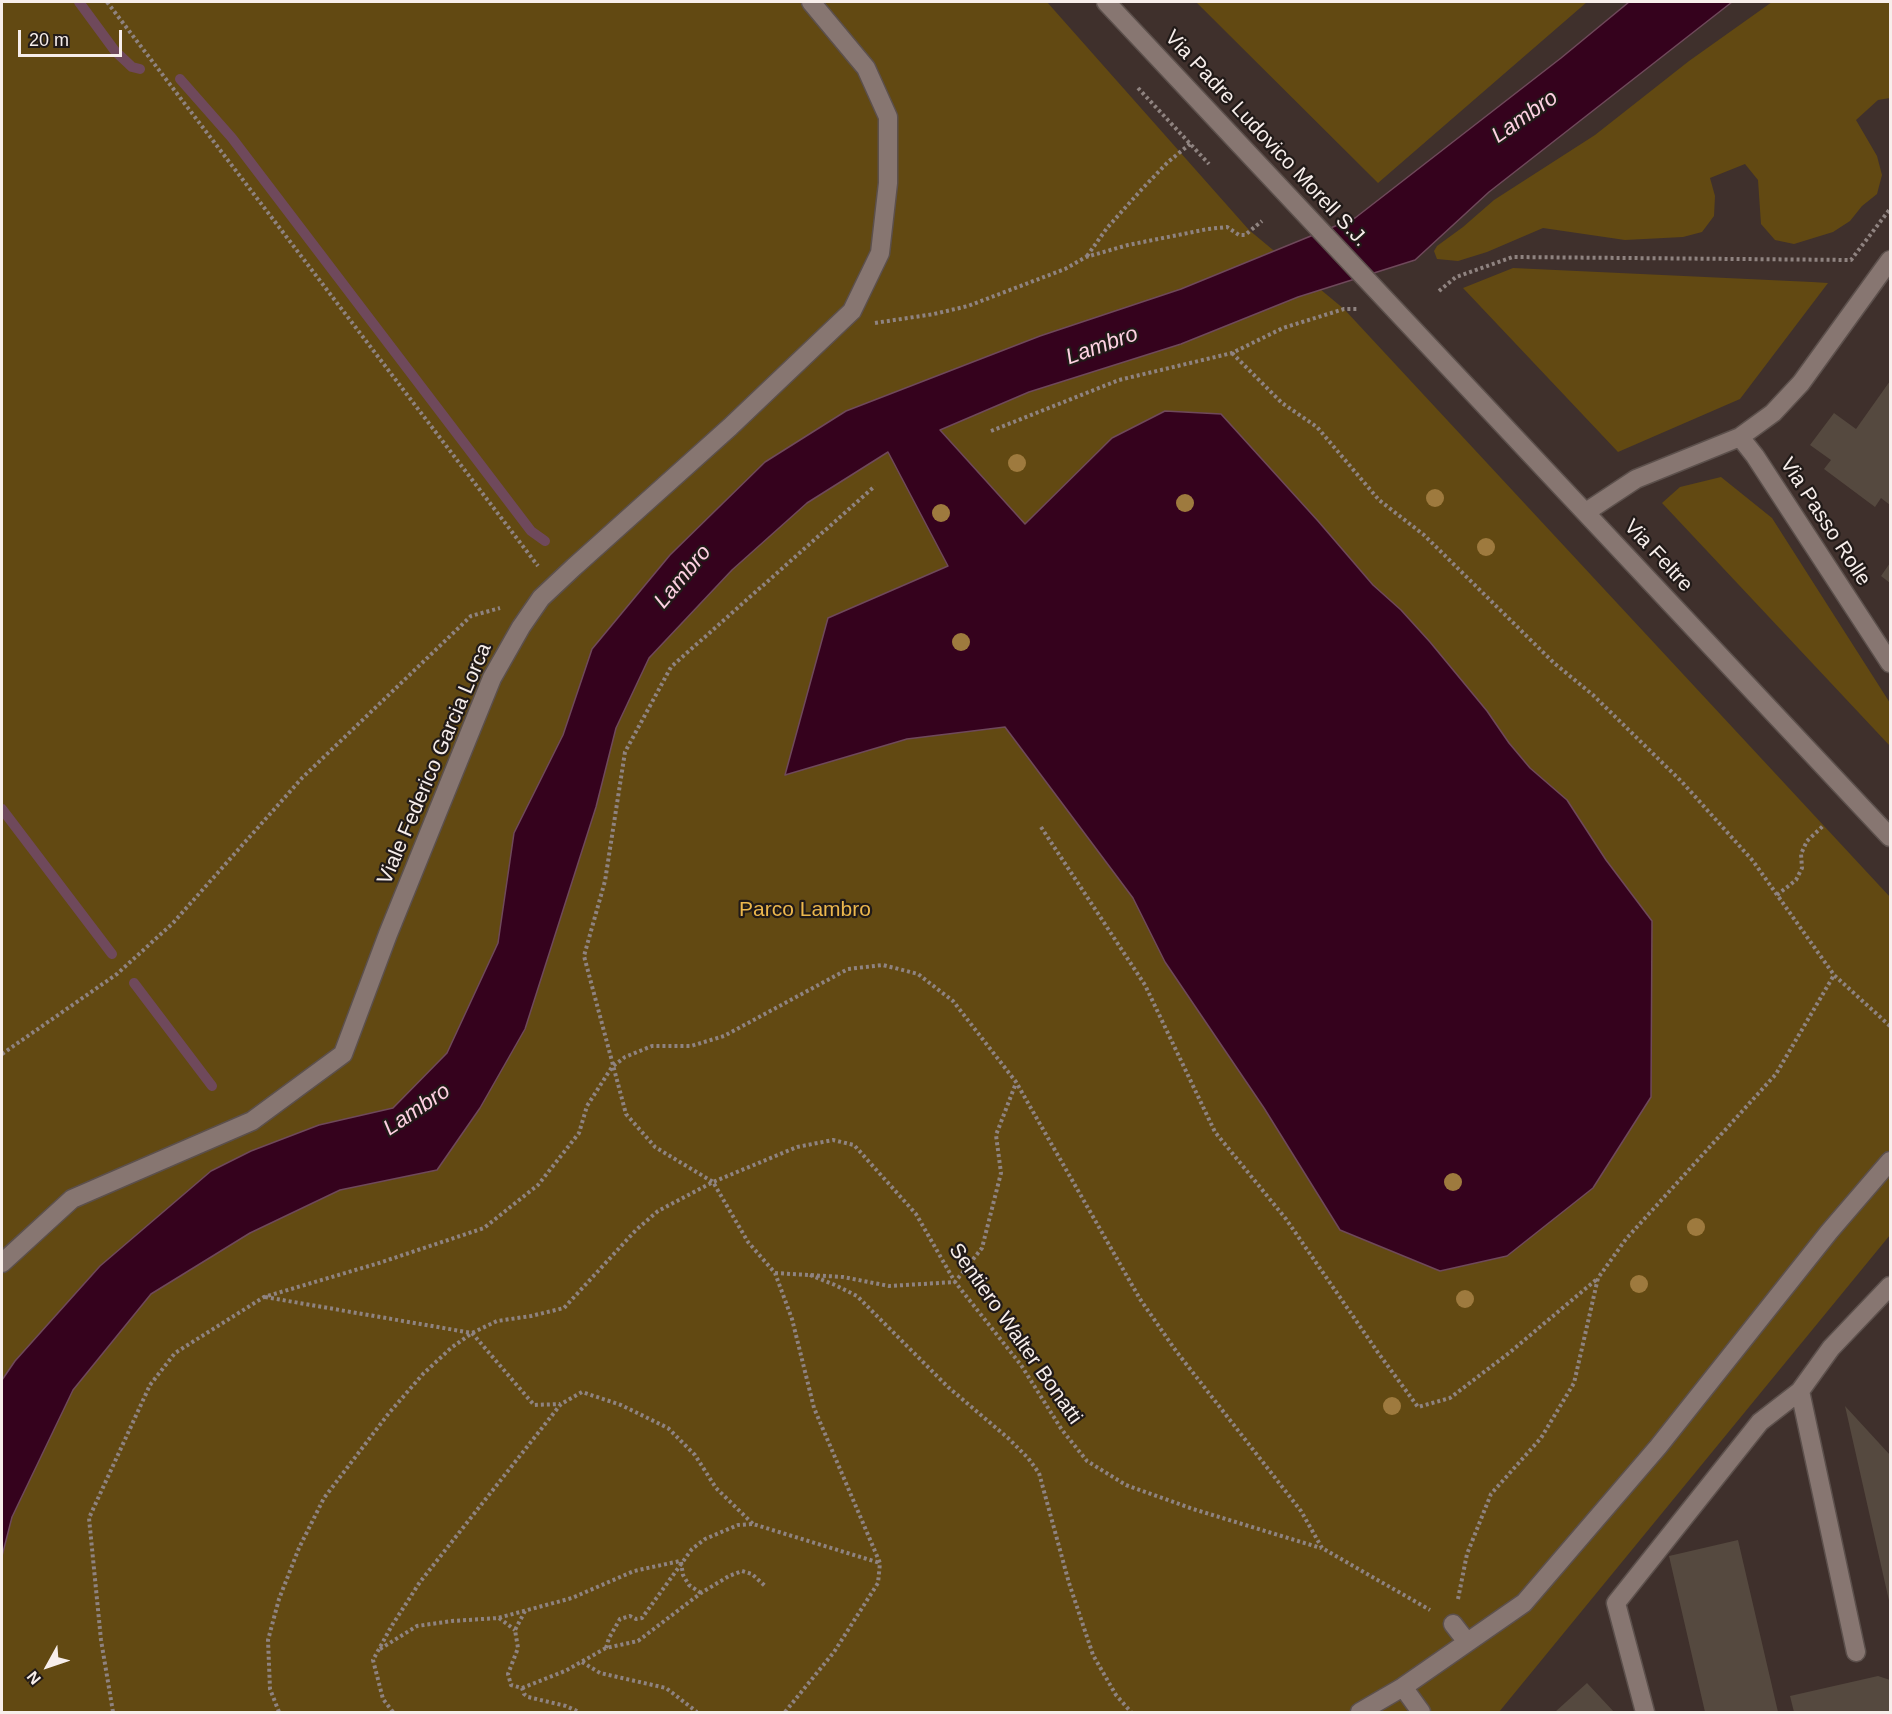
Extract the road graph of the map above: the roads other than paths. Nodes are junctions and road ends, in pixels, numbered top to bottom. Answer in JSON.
{"nodes":[{"id":1,"x":811,"y":2,"type":"edge"},
{"id":2,"x":1106,"y":2,"type":"edge"},
{"id":3,"x":1890,"y":260,"type":"edge"},
{"id":4,"x":1393,"y":307,"type":"joint"},
{"id":5,"x":1740,"y":437,"type":"junction"},
{"id":6,"x":1586,"y":512,"type":"junction"},
{"id":7,"x":1890,"y":663,"type":"edge"},
{"id":8,"x":1889,"y":833,"type":"edge"},
{"id":9,"x":1890,"y":1161,"type":"edge"},
{"id":10,"x":2,"y":1263,"type":"edge"},
{"id":11,"x":1890,"y":1286,"type":"edge"},
{"id":12,"x":1800,"y":1391,"type":"junction"},
{"id":13,"x":1453,"y":1624,"type":"road end"},
{"id":14,"x":1467,"y":1642,"type":"junction"},
{"id":15,"x":1856,"y":1652,"type":"dead end"},
{"id":16,"x":1403,"y":1687,"type":"junction"},
{"id":17,"x":1360,"y":1713,"type":"edge"},
{"id":18,"x":1421,"y":1713,"type":"edge"},
{"id":19,"x":1646,"y":1713,"type":"edge"}],
"edges":[{"from":1,"to":10,"type":"street","name":"Viale Federico Garcia Lorca"},
{"from":2,"to":4,"type":"street","name":"Via Padre Ludovico Morell S.J."},
{"from":3,"to":5,"type":"street"},
{"from":4,"to":6,"type":"street","name":"Via Feltre"},
{"from":5,"to":6,"type":"street"},
{"from":5,"to":7,"type":"street","name":"Via Passo Rolle"},
{"from":6,"to":8,"type":"street","name":"Via Feltre"},
{"from":9,"to":14,"type":"street"},
{"from":11,"to":12,"type":"street"},
{"from":12,"to":15,"type":"street"},
{"from":12,"to":19,"type":"street"},
{"from":13,"to":14,"type":"street"},
{"from":14,"to":16,"type":"street"},
{"from":16,"to":17,"type":"street"},
{"from":16,"to":18,"type":"street"}]}
